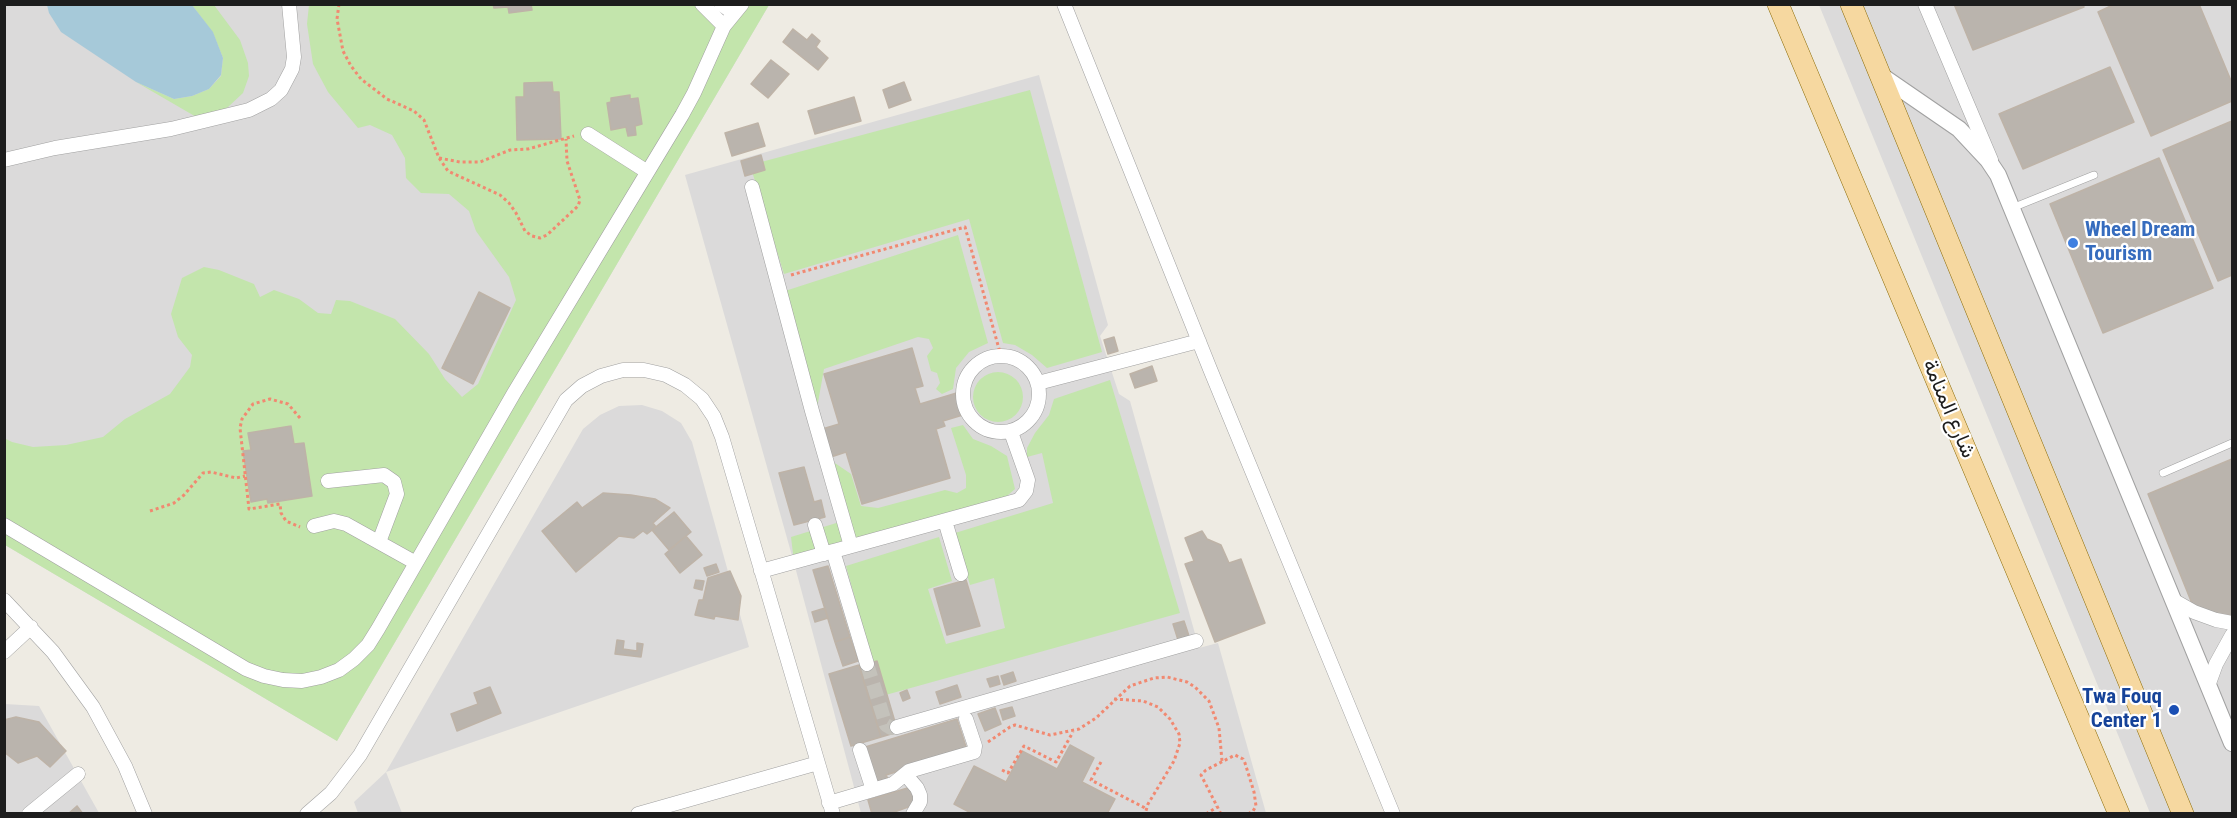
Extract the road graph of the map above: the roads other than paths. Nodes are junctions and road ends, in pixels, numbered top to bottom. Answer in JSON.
{"nodes":[{"id":1,"x":289,"y":4,"type":"edge"},
{"id":2,"x":702,"y":4,"type":"edge"},
{"id":3,"x":721,"y":4,"type":"edge"},
{"id":4,"x":1064,"y":4,"type":"edge"},
{"id":5,"x":1778,"y":4,"type":"edge"},
{"id":6,"x":1795,"y":4,"type":"edge"},
{"id":7,"x":1851,"y":4,"type":"edge"},
{"id":8,"x":1925,"y":4,"type":"edge"},
{"id":9,"x":738,"y":9,"type":"edge"},
{"id":10,"x":724,"y":26,"type":"junction"},
{"id":11,"x":1806,"y":70,"type":"junction"},
{"id":12,"x":1879,"y":74,"type":"junction"},
{"id":13,"x":588,"y":134,"type":"road end"},
{"id":14,"x":4,"y":160,"type":"edge"},
{"id":15,"x":646,"y":171,"type":"junction"},
{"id":16,"x":1998,"y":175,"type":"junction"},
{"id":17,"x":2094,"y":175,"type":"dead end"},
{"id":18,"x":752,"y":187,"type":"dead end"},
{"id":19,"x":2012,"y":208,"type":"junction"},
{"id":20,"x":1199,"y":342,"type":"junction"},
{"id":21,"x":1038,"y":383,"type":"junction"},
{"id":22,"x":1011,"y":432,"type":"junction"},
{"id":23,"x":2232,"y":443,"type":"edge"},
{"id":24,"x":2163,"y":473,"type":"dead end"},
{"id":25,"x":328,"y":481,"type":"dead end"},
{"id":26,"x":945,"y":521,"type":"junction"},
{"id":27,"x":4,"y":525,"type":"edge"},
{"id":28,"x":815,"y":525,"type":"dead end"},
{"id":29,"x":314,"y":526,"type":"road end"},
{"id":30,"x":379,"y":542,"type":"junction"},
{"id":31,"x":851,"y":546,"type":"junction"},
{"id":32,"x":829,"y":553,"type":"junction"},
{"id":33,"x":416,"y":563,"type":"junction"},
{"id":34,"x":761,"y":571,"type":"junction"},
{"id":35,"x":961,"y":574,"type":"dead end"},
{"id":36,"x":4,"y":600,"type":"edge"},
{"id":37,"x":2173,"y":600,"type":"junction"},
{"id":38,"x":2232,"y":623,"type":"edge"},
{"id":39,"x":31,"y":627,"type":"junction"},
{"id":40,"x":2232,"y":635,"type":"edge"},
{"id":41,"x":1196,"y":641,"type":"dead end"},
{"id":42,"x":4,"y":652,"type":"edge"},
{"id":43,"x":867,"y":664,"type":"tunnel mouth"},
{"id":44,"x":2208,"y":686,"type":"junction"},
{"id":45,"x":966,"y":719,"type":"dead end"},
{"id":46,"x":897,"y":727,"type":"dead end"},
{"id":47,"x":2232,"y":743,"type":"edge"},
{"id":48,"x":860,"y":750,"type":"dead end"},
{"id":49,"x":818,"y":763,"type":"junction"},
{"id":50,"x":78,"y":774,"type":"dead end"},
{"id":51,"x":905,"y":774,"type":"junction"},
{"id":52,"x":873,"y":790,"type":"junction"},
{"id":53,"x":831,"y":808,"type":"edge"},
{"id":54,"x":29,"y":813,"type":"edge"},
{"id":55,"x":145,"y":813,"type":"edge"},
{"id":56,"x":307,"y":813,"type":"edge"},
{"id":57,"x":638,"y":813,"type":"edge"},
{"id":58,"x":913,"y":813,"type":"edge"},
{"id":59,"x":1393,"y":813,"type":"edge"},
{"id":60,"x":2118,"y":813,"type":"edge"},
{"id":61,"x":2183,"y":813,"type":"edge"}],
"edges":[{"from":1,"to":14,"type":"street"},
{"from":2,"to":10,"type":"street"},
{"from":3,"to":9,"type":"street"},
{"from":4,"to":20,"type":"street"},
{"from":5,"to":11,"type":"main road","name":"شارع المنامة"},
{"from":6,"to":11,"type":"main road"},
{"from":7,"to":12,"type":"main road"},
{"from":8,"to":16,"type":"street"},
{"from":9,"to":10,"type":"street"},
{"from":10,"to":15,"type":"street"},
{"from":11,"to":60,"type":"main road","name":"شارع المنامة"},
{"from":12,"to":16,"type":"street"},
{"from":12,"to":61,"type":"main road"},
{"from":13,"to":15,"type":"street"},
{"from":15,"to":33,"type":"street"},
{"from":16,"to":19,"type":"street"},
{"from":17,"to":19,"type":"lane"},
{"from":18,"to":31,"type":"street"},
{"from":19,"to":37,"type":"street"},
{"from":20,"to":21,"type":"street"},
{"from":20,"to":59,"type":"street"},
{"from":21,"to":22,"type":"street"},
{"from":21,"to":22,"type":"street"},
{"from":22,"to":26,"type":"street"},
{"from":23,"to":24,"type":"lane"},
{"from":25,"to":30,"type":"street"},
{"from":26,"to":31,"type":"street"},
{"from":26,"to":35,"type":"street"},
{"from":27,"to":33,"type":"street"},
{"from":28,"to":32,"type":"street"},
{"from":29,"to":30,"type":"street"},
{"from":30,"to":33,"type":"street"},
{"from":31,"to":32,"type":"street"},
{"from":32,"to":34,"type":"street"},
{"from":32,"to":43,"type":"street"},
{"from":34,"to":49,"type":"street"},
{"from":34,"to":56,"type":"street"},
{"from":36,"to":39,"type":"street"},
{"from":37,"to":38,"type":"street"},
{"from":37,"to":44,"type":"street"},
{"from":39,"to":42,"type":"street"},
{"from":39,"to":55,"type":"street"},
{"from":40,"to":44,"type":"street"},
{"from":41,"to":46,"type":"street"},
{"from":44,"to":47,"type":"street"},
{"from":45,"to":51,"type":"street"},
{"from":48,"to":52,"type":"street"},
{"from":49,"to":53,"type":"street"},
{"from":49,"to":57,"type":"street"},
{"from":50,"to":54,"type":"street"},
{"from":51,"to":52,"type":"street"},
{"from":51,"to":58,"type":"street"},
{"from":52,"to":53,"type":"street"}]}
